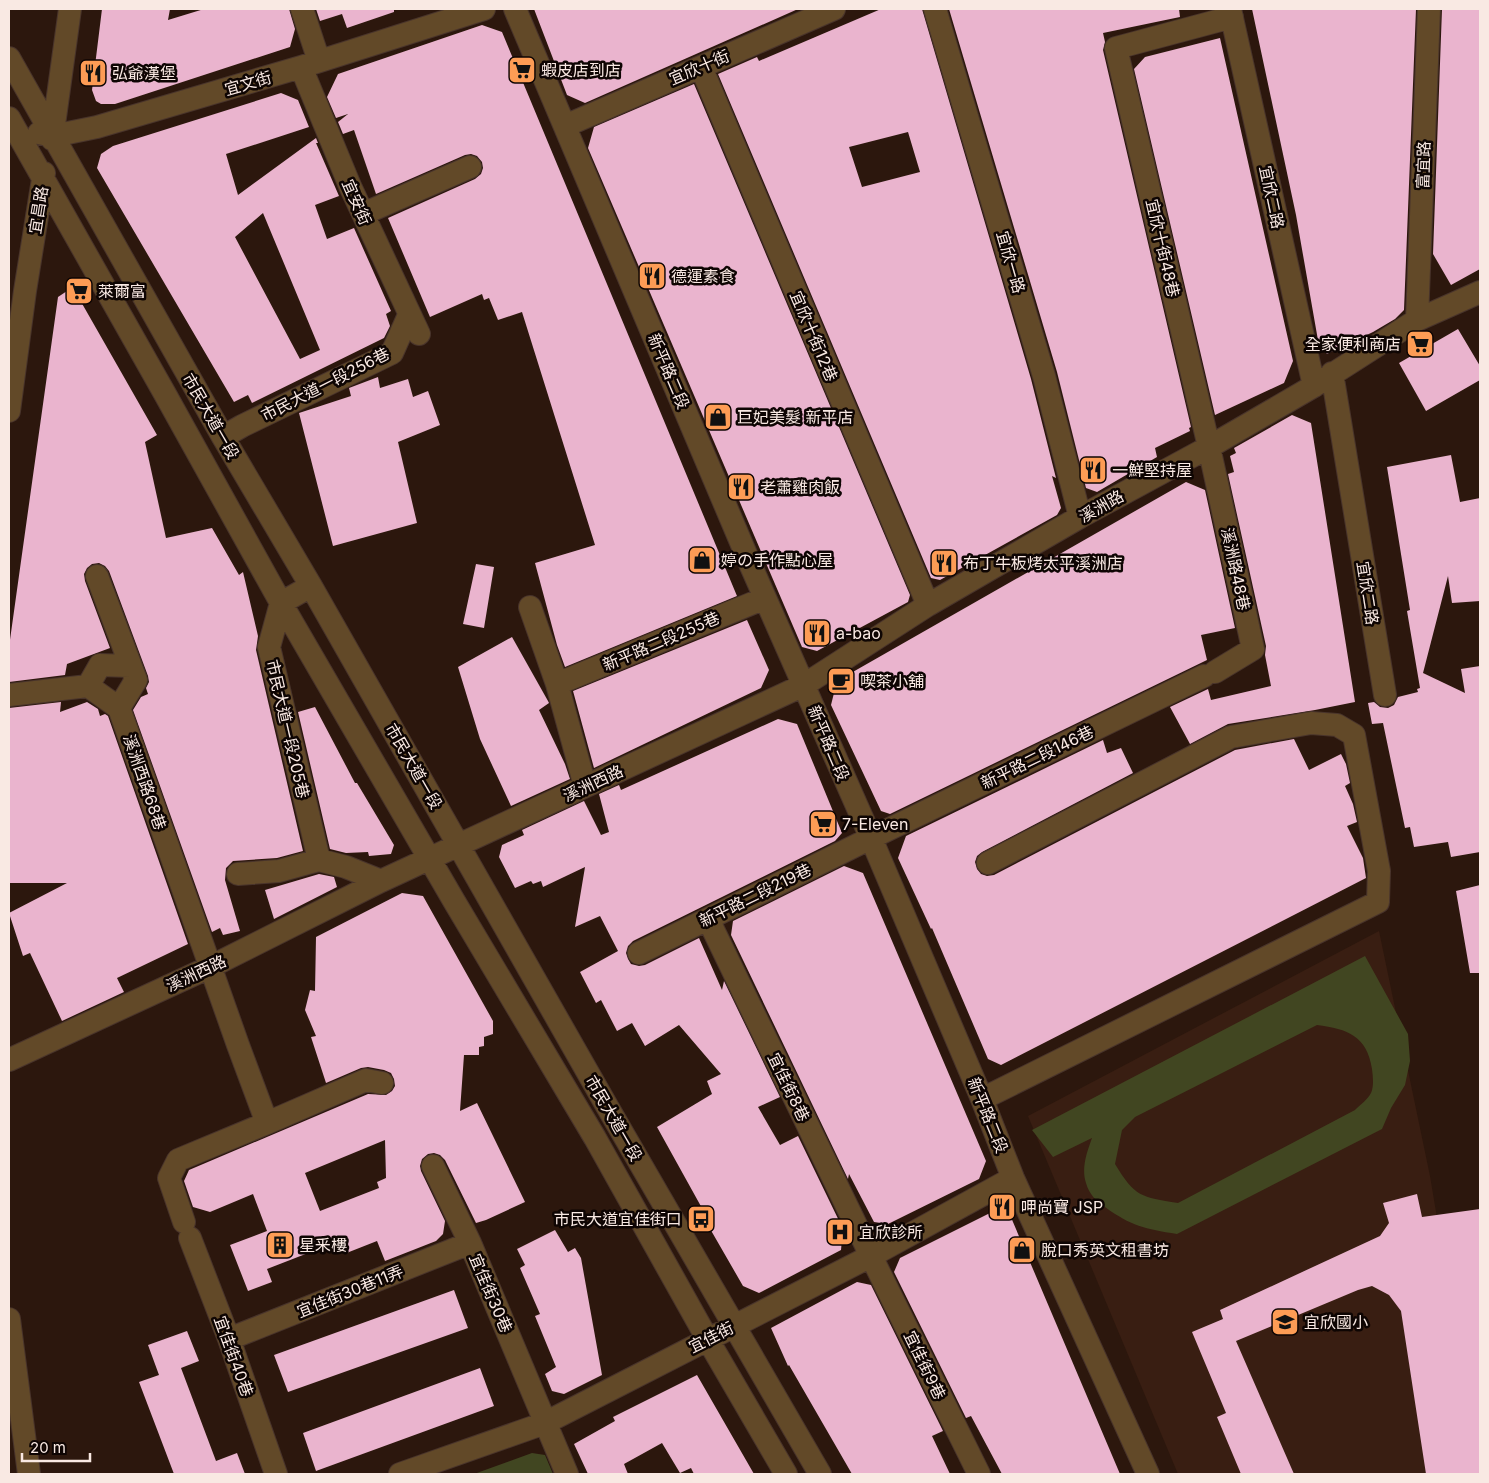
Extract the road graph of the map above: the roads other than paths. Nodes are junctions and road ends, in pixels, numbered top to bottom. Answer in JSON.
{"nodes":[{"id":1,"x":70,"y":9,"type":"edge"},
{"id":2,"x":302,"y":9,"type":"edge"},
{"id":3,"x":484,"y":9,"type":"edge"},
{"id":4,"x":516,"y":9,"type":"edge"},
{"id":5,"x":834,"y":9,"type":"edge"},
{"id":6,"x":935,"y":9,"type":"edge"},
{"id":7,"x":1429,"y":9,"type":"edge"},
{"id":8,"x":1231,"y":13,"type":"edge"},
{"id":9,"x":9,"y":58,"type":"edge"},
{"id":10,"x":310,"y":64,"type":"junction"},
{"id":11,"x":701,"y":66,"type":"junction"},
{"id":12,"x":10,"y":123,"type":"edge"},
{"id":13,"x":565,"y":126,"type":"junction"},
{"id":14,"x":53,"y":136,"type":"junction"},
{"id":15,"x":470,"y":167,"type":"dead end"},
{"id":16,"x":43,"y":178,"type":"junction"},
{"id":17,"x":363,"y":214,"type":"junction"},
{"id":18,"x":1479,"y":295,"type":"edge"},
{"id":19,"x":1417,"y":320,"type":"junction"},
{"id":20,"x":414,"y":325,"type":"joint"},
{"id":21,"x":1323,"y":379,"type":"junction"},
{"id":22,"x":9,"y":411,"type":"edge"},
{"id":23,"x":222,"y":437,"type":"junction"},
{"id":24,"x":1209,"y":447,"type":"junction"},
{"id":25,"x":1080,"y":517,"type":"junction"},
{"id":26,"x":97,"y":576,"type":"dead end"},
{"id":27,"x":311,"y":586,"type":"junction"},
{"id":28,"x":765,"y":598,"type":"junction"},
{"id":29,"x":281,"y":603,"type":"junction"},
{"id":30,"x":928,"y":605,"type":"junction"},
{"id":31,"x":530,"y":608,"type":"dead end"},
{"id":32,"x":130,"y":666,"type":"junction"},
{"id":33,"x":1210,"y":674,"type":"joint"},
{"id":34,"x":557,"y":684,"type":"junction"},
{"id":35,"x":804,"y":685,"type":"junction"},
{"id":36,"x":88,"y":686,"type":"junction"},
{"id":37,"x":1385,"y":694,"type":"dead end"},
{"id":38,"x":9,"y":695,"type":"edge"},
{"id":39,"x":119,"y":708,"type":"junction"},
{"id":40,"x":585,"y":786,"type":"junction"},
{"id":41,"x":870,"y":838,"type":"junction"},
{"id":42,"x":458,"y":845,"type":"junction"},
{"id":43,"x":319,"y":860,"type":"junction"},
{"id":44,"x":430,"y":860,"type":"junction"},
{"id":45,"x":988,"y":863,"type":"dead end"},
{"id":46,"x":238,"y":874,"type":"dead end"},
{"id":47,"x":381,"y":881,"type":"junction"},
{"id":48,"x":708,"y":918,"type":"junction"},
{"id":49,"x":639,"y":952,"type":"dead end"},
{"id":50,"x":210,"y":967,"type":"junction"},
{"id":51,"x":9,"y":1060,"type":"edge"},
{"id":52,"x":382,"y":1083,"type":"dead end"},
{"id":53,"x":982,"y":1099,"type":"junction"},
{"id":54,"x":268,"y":1123,"type":"junction"},
{"id":55,"x":432,"y":1166,"type":"dead end"},
{"id":56,"x":1013,"y":1178,"type":"junction"},
{"id":57,"x":470,"y":1243,"type":"junction"},
{"id":58,"x":871,"y":1256,"type":"junction"},
{"id":59,"x":9,"y":1319,"type":"edge"},
{"id":60,"x":734,"y":1326,"type":"junction"},
{"id":61,"x":229,"y":1339,"type":"junction"},
{"id":62,"x":708,"y":1340,"type":"junction"},
{"id":63,"x":545,"y":1423,"type":"junction"},
{"id":64,"x":29,"y":1474,"type":"edge"},
{"id":65,"x":276,"y":1474,"type":"edge"},
{"id":66,"x":400,"y":1474,"type":"edge"},
{"id":67,"x":567,"y":1474,"type":"edge"},
{"id":68,"x":786,"y":1474,"type":"edge"},
{"id":69,"x":820,"y":1474,"type":"edge"},
{"id":70,"x":979,"y":1474,"type":"edge"},
{"id":71,"x":1148,"y":1474,"type":"edge"}],
"edges":[{"from":1,"to":14,"type":"street","name":"宜昌路"},
{"from":2,"to":10,"type":"street","name":"宜安街"},
{"from":3,"to":10,"type":"street","name":"宜文街"},
{"from":4,"to":13,"type":"street","name":"新平路二段"},
{"from":5,"to":11,"type":"street","name":"宜欣十街"},
{"from":6,"to":25,"type":"street","name":"宜欣一路"},
{"from":7,"to":19,"type":"street","name":"富宜路"},
{"from":8,"to":21,"type":"street","name":"宜欣二路"},
{"from":8,"to":24,"type":"street","name":"宜欣十街48巷"},
{"from":9,"to":14,"type":"street","name":"市民大道一段"},
{"from":10,"to":14,"type":"street","name":"宜文街"},
{"from":10,"to":17,"type":"street","name":"宜安街"},
{"from":11,"to":13,"type":"street","name":"宜欣十街"},
{"from":11,"to":30,"type":"street","name":"宜欣十街12巷"},
{"from":12,"to":14,"type":"street","name":"宜文街"},
{"from":12,"to":16,"type":"street","name":"市民大道一段"},
{"from":13,"to":28,"type":"street","name":"新平路二段"},
{"from":14,"to":16,"type":"street","name":"宜昌路"},
{"from":14,"to":23,"type":"street","name":"市民大道一段"},
{"from":15,"to":17,"type":"street"},
{"from":16,"to":22,"type":"street","name":"宜昌路"},
{"from":16,"to":29,"type":"street","name":"市民大道一段"},
{"from":17,"to":20,"type":"street","name":"宜安街"},
{"from":18,"to":19,"type":"street","name":"溪洲路"},
{"from":19,"to":21,"type":"street","name":"溪洲路"},
{"from":20,"to":23,"type":"street","name":"市民大道一段256巷"},
{"from":21,"to":24,"type":"street","name":"溪洲路"},
{"from":21,"to":37,"type":"street","name":"宜欣二路"},
{"from":23,"to":27,"type":"street","name":"市民大道一段"},
{"from":24,"to":25,"type":"street","name":"溪洲路"},
{"from":24,"to":33,"type":"street","name":"溪洲路48巷"},
{"from":25,"to":30,"type":"street","name":"溪洲路"},
{"from":26,"to":32,"type":"street"},
{"from":27,"to":29,"type":"street"},
{"from":27,"to":42,"type":"street","name":"市民大道一段"},
{"from":28,"to":34,"type":"street","name":"新平路二段255巷"},
{"from":28,"to":35,"type":"street","name":"新平路二段"},
{"from":29,"to":43,"type":"street","name":"市民大道一段205巷"},
{"from":29,"to":44,"type":"street","name":"市民大道一段"},
{"from":30,"to":35,"type":"street","name":"溪洲路"},
{"from":31,"to":34,"type":"street"},
{"from":32,"to":36,"type":"street"},
{"from":32,"to":39,"type":"street"},
{"from":33,"to":41,"type":"street","name":"新平路二段146巷"},
{"from":34,"to":40,"type":"street"},
{"from":35,"to":40,"type":"street","name":"溪洲西路"},
{"from":35,"to":41,"type":"street","name":"新平路二段"},
{"from":36,"to":38,"type":"street"},
{"from":36,"to":39,"type":"street"},
{"from":39,"to":50,"type":"street","name":"溪洲西路68巷"},
{"from":40,"to":42,"type":"street","name":"溪洲西路"},
{"from":41,"to":48,"type":"street","name":"新平路二段219巷"},
{"from":41,"to":53,"type":"street","name":"新平路二段"},
{"from":42,"to":44,"type":"street","name":"溪洲西路"},
{"from":42,"to":60,"type":"street","name":"市民大道一段"},
{"from":43,"to":46,"type":"street"},
{"from":43,"to":47,"type":"street"},
{"from":44,"to":47,"type":"street","name":"溪洲西路"},
{"from":44,"to":62,"type":"street","name":"市民大道一段"},
{"from":45,"to":53,"type":"street"},
{"from":47,"to":50,"type":"street","name":"溪洲西路"},
{"from":48,"to":49,"type":"street","name":"新平路二段219巷"},
{"from":48,"to":58,"type":"street","name":"宜佳街8巷"},
{"from":50,"to":51,"type":"street","name":"溪洲西路"},
{"from":50,"to":54,"type":"street","name":"溪洲西路68巷"},
{"from":52,"to":54,"type":"street","name":"宜佳街40巷"},
{"from":53,"to":56,"type":"street","name":"新平路二段"},
{"from":54,"to":61,"type":"street","name":"宜佳街40巷"},
{"from":55,"to":57,"type":"street","name":"宜佳街30巷"},
{"from":56,"to":58,"type":"street","name":"宜佳街"},
{"from":56,"to":71,"type":"street","name":"新平路二段"},
{"from":57,"to":61,"type":"street","name":"宜佳街30巷11弄"},
{"from":57,"to":63,"type":"street","name":"宜佳街30巷"},
{"from":58,"to":60,"type":"street","name":"宜佳街"},
{"from":58,"to":70,"type":"street","name":"宜佳街9巷"},
{"from":59,"to":64,"type":"street"},
{"from":60,"to":62,"type":"street","name":"宜佳街"},
{"from":60,"to":69,"type":"street","name":"市民大道一段"},
{"from":61,"to":65,"type":"street","name":"宜佳街40巷"},
{"from":62,"to":63,"type":"street","name":"宜佳街"},
{"from":62,"to":68,"type":"street","name":"市民大道一段"},
{"from":63,"to":66,"type":"street","name":"宜佳街"},
{"from":63,"to":67,"type":"street","name":"宜佳街30巷"}]}
